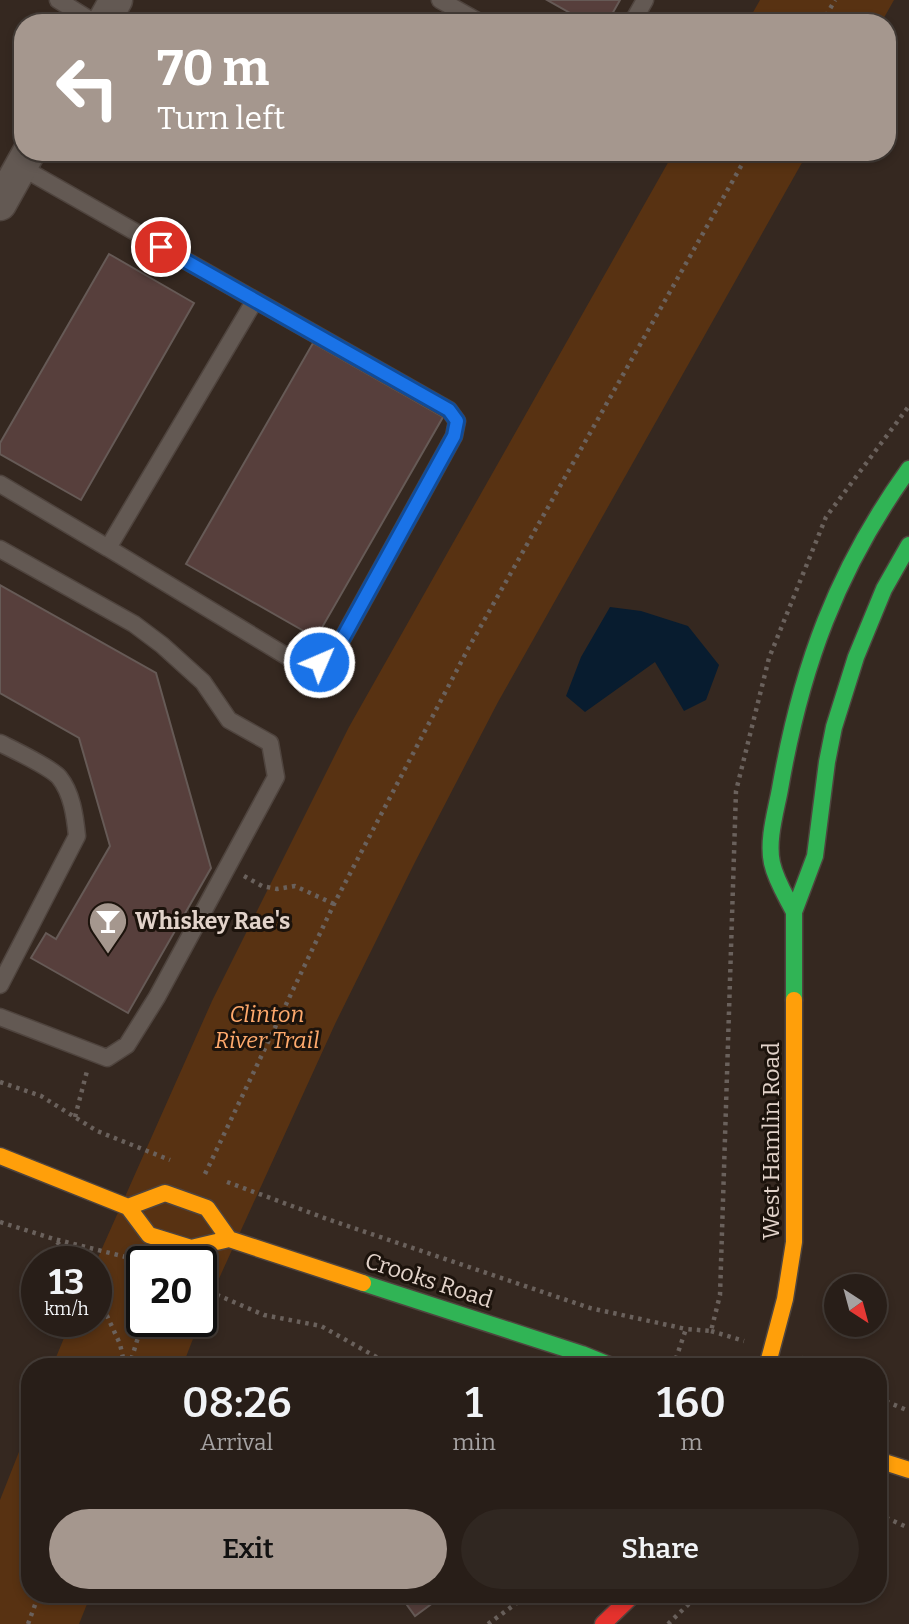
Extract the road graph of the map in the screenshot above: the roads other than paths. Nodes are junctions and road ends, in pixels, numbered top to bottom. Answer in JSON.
{"nodes":[{"id":1,"x":58,"y":0,"type":"edge"},
{"id":2,"x":440,"y":0,"type":"edge"},
{"id":3,"x":81,"y":14,"type":"edge"},
{"id":4,"x":465,"y":14,"type":"edge"},
{"id":5,"x":24,"y":161,"type":"edge"},
{"id":6,"x":28,"y":161,"type":"edge"},
{"id":7,"x":0,"y":204,"type":"edge"},
{"id":8,"x":255,"y":300,"type":"junction"},
{"id":9,"x":909,"y":469,"type":"edge"},
{"id":10,"x":0,"y":484,"type":"edge"},
{"id":11,"x":909,"y":545,"type":"edge"},
{"id":12,"x":108,"y":548,"type":"junction"},
{"id":13,"x":0,"y":549,"type":"edge"},
{"id":14,"x":0,"y":743,"type":"edge"},
{"id":15,"x":794,"y":912,"type":"junction"},
{"id":16,"x":0,"y":985,"type":"edge"},
{"id":17,"x":0,"y":1017,"type":"edge"},
{"id":18,"x":0,"y":1156,"type":"edge"},
{"id":19,"x":128,"y":1206,"type":"junction"},
{"id":20,"x":229,"y":1239,"type":"junction"},
{"id":21,"x":592,"y":1358,"type":"edge"},
{"id":22,"x":769,"y":1358,"type":"edge"},
{"id":23,"x":887,"y":1463,"type":"edge"},
{"id":24,"x":909,"y":1470,"type":"edge"},
{"id":25,"x":625,"y":1603,"type":"edge"},
{"id":26,"x":603,"y":1624,"type":"edge"}],
"edges":[{"from":1,"to":3,"type":"lane"},
{"from":2,"to":4,"type":"lane"},
{"from":5,"to":7,"type":"street"},
{"from":6,"to":8,"type":"lane"},
{"from":8,"to":12,"type":"lane"},
{"from":8,"to":12,"type":"lane"},
{"from":9,"to":15,"type":"main road","name":"West Hamlin Road"},
{"from":10,"to":12,"type":"lane"},
{"from":11,"to":15,"type":"main road","name":"West Hamlin Road"},
{"from":13,"to":17,"type":"lane"},
{"from":14,"to":16,"type":"lane"},
{"from":15,"to":22,"type":"main road","name":"West Hamlin Road"},
{"from":18,"to":19,"type":"main road"},
{"from":19,"to":20,"type":"main road"},
{"from":19,"to":20,"type":"main road"},
{"from":20,"to":21,"type":"main road","name":"Crooks Road"},
{"from":23,"to":24,"type":"main road"},
{"from":25,"to":26,"type":"main road"}]}
